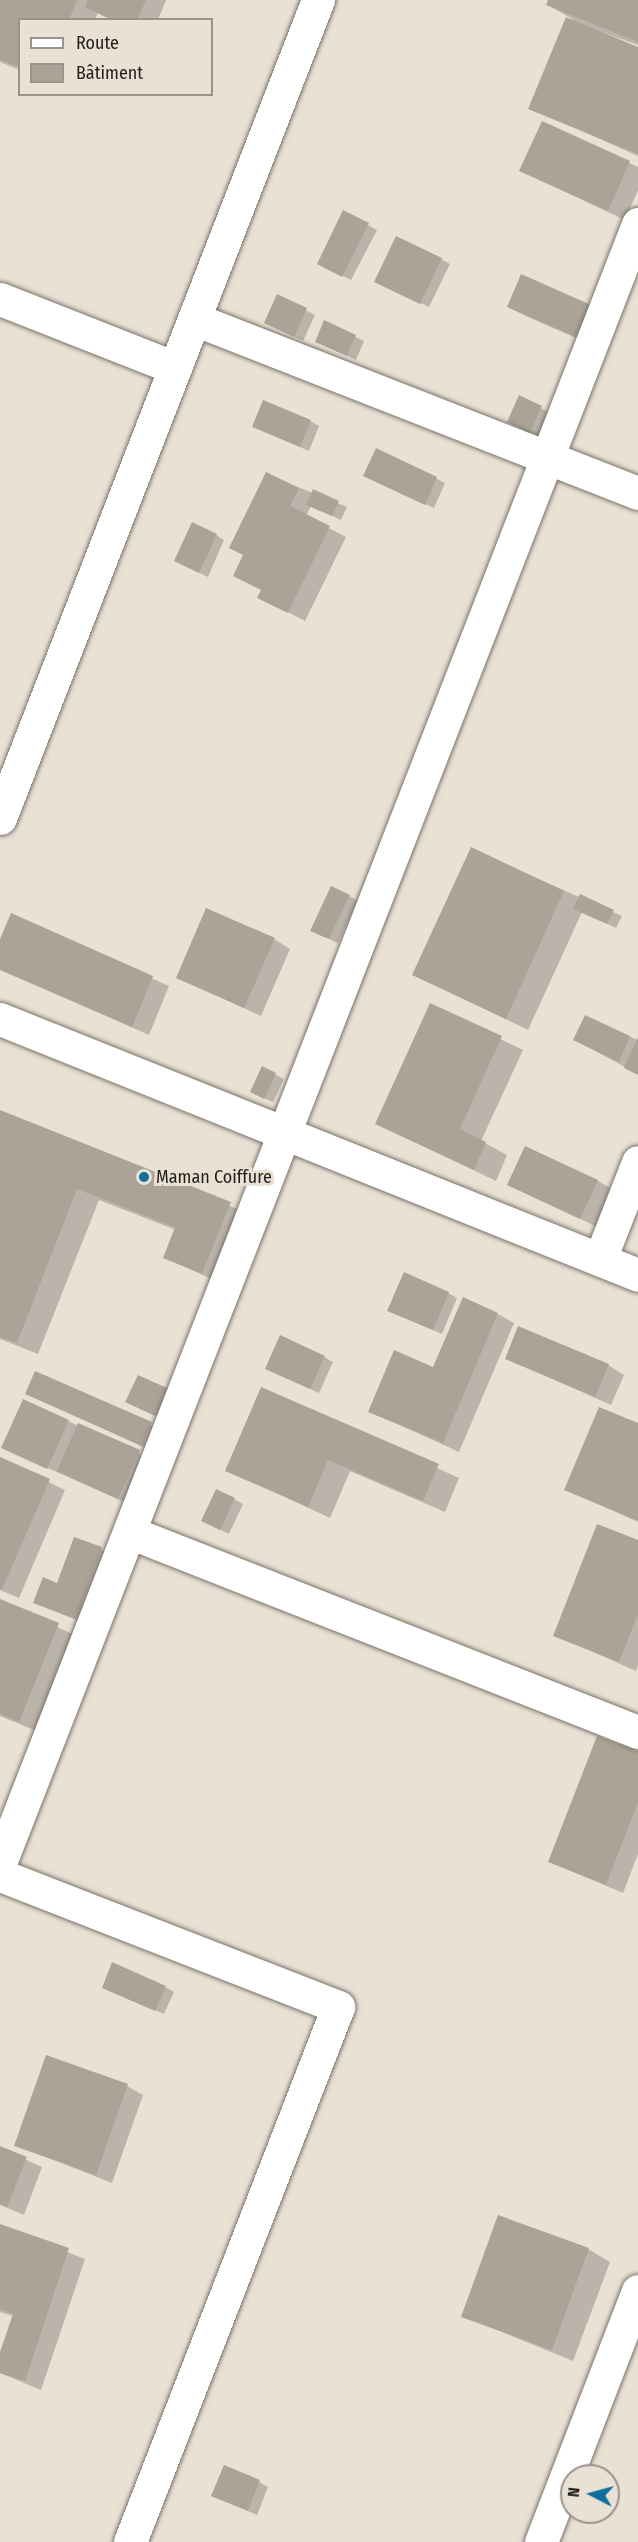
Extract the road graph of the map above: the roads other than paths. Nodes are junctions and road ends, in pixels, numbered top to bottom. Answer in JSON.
{"nodes":[{"id":1,"x":318,"y":0,"type":"edge"},
{"id":2,"x":638,"y":224,"type":"edge"},
{"id":3,"x":0,"y":299,"type":"edge"},
{"id":4,"x":194,"y":319,"type":"junction"},
{"id":5,"x":175,"y":368,"type":"junction"},
{"id":6,"x":547,"y":458,"type":"junction"},
{"id":7,"x":638,"y":493,"type":"edge"},
{"id":8,"x":0,"y":818,"type":"edge"},
{"id":9,"x":0,"y":1019,"type":"edge"},
{"id":10,"x":284,"y":1133,"type":"junction"},
{"id":11,"x":638,"y":1162,"type":"edge"},
{"id":12,"x":600,"y":1259,"type":"junction"},
{"id":13,"x":638,"y":1275,"type":"edge"},
{"id":14,"x":129,"y":1532,"type":"junction"},
{"id":15,"x":638,"y":1732,"type":"edge"},
{"id":16,"x":0,"y":1863,"type":"edge"},
{"id":17,"x":0,"y":1875,"type":"edge"},
{"id":18,"x":638,"y":2291,"type":"edge"},
{"id":19,"x":130,"y":2542,"type":"edge"},
{"id":20,"x":540,"y":2542,"type":"edge"}],
"edges":[{"from":1,"to":4,"type":"street"},
{"from":2,"to":6,"type":"street"},
{"from":3,"to":5,"type":"street"},
{"from":4,"to":5,"type":"street"},
{"from":4,"to":6,"type":"street"},
{"from":5,"to":8,"type":"street"},
{"from":6,"to":7,"type":"street"},
{"from":6,"to":10,"type":"street"},
{"from":9,"to":10,"type":"street"},
{"from":10,"to":12,"type":"street"},
{"from":10,"to":14,"type":"street"},
{"from":11,"to":12,"type":"street"},
{"from":12,"to":13,"type":"street"},
{"from":14,"to":15,"type":"street"},
{"from":14,"to":16,"type":"street"},
{"from":17,"to":19,"type":"street"},
{"from":18,"to":20,"type":"street"}]}
